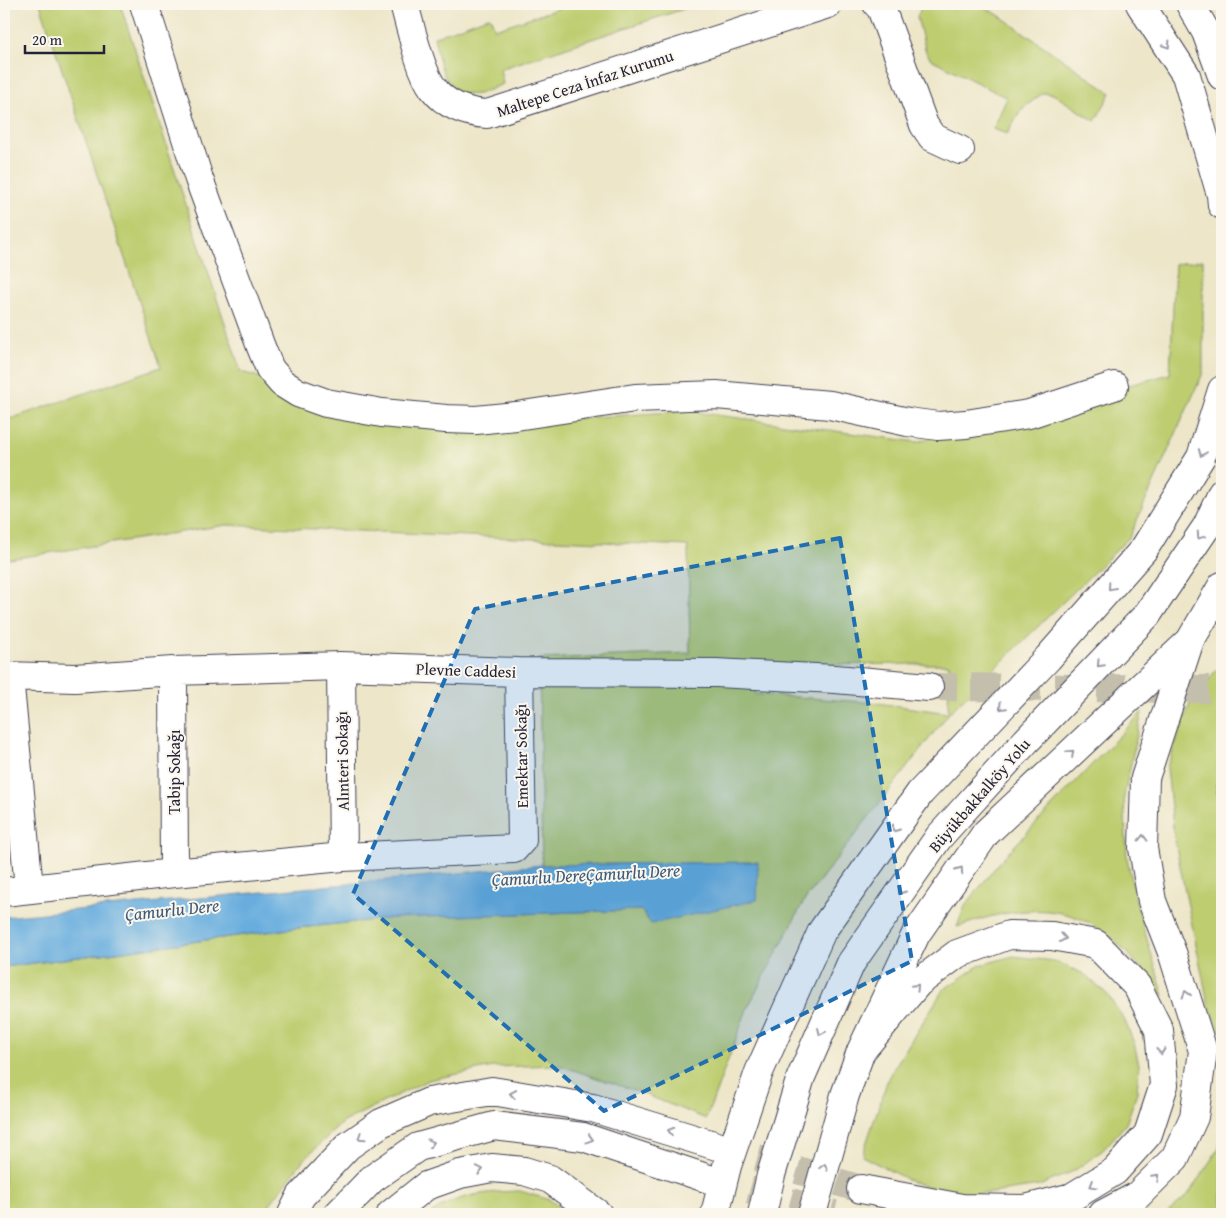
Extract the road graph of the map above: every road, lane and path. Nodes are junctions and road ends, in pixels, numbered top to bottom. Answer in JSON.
{"nodes":[{"id":1,"x":144,"y":4,"type":"edge"},
{"id":2,"x":404,"y":4,"type":"edge"},
{"id":3,"x":828,"y":4,"type":"edge"},
{"id":4,"x":877,"y":4,"type":"edge"},
{"id":5,"x":1140,"y":4,"type":"edge"},
{"id":6,"x":1190,"y":4,"type":"edge"},
{"id":7,"x":1222,"y":76,"type":"edge"},
{"id":8,"x":960,"y":150,"type":"dead end"},
{"id":9,"x":1222,"y":205,"type":"edge"},
{"id":10,"x":1114,"y":386,"type":"dead end"},
{"id":11,"x":1222,"y":390,"type":"edge"},
{"id":12,"x":1222,"y":493,"type":"edge"},
{"id":13,"x":1222,"y":586,"type":"edge"},
{"id":14,"x":1190,"y":641,"type":"junction"},
{"id":15,"x":341,"y":666,"type":"junction"},
{"id":16,"x":173,"y":671,"type":"junction"},
{"id":17,"x":519,"y":672,"type":"junction"},
{"id":18,"x":6,"y":676,"type":"edge"},
{"id":19,"x":929,"y":687,"type":"tunnel mouth"},
{"id":20,"x":343,"y":857,"type":"junction"},
{"id":21,"x":174,"y":873,"type":"junction"},
{"id":22,"x":16,"y":890,"type":"edge"},
{"id":23,"x":861,"y":1051,"type":"junction"},
{"id":24,"x":717,"y":1146,"type":"tunnel mouth"},
{"id":25,"x":709,"y":1179,"type":"tunnel mouth"},
{"id":26,"x":861,"y":1189,"type":"tunnel mouth"},
{"id":27,"x":292,"y":1214,"type":"edge"},
{"id":28,"x":338,"y":1214,"type":"edge"},
{"id":29,"x":392,"y":1214,"type":"edge"},
{"id":30,"x":598,"y":1214,"type":"edge"},
{"id":31,"x":715,"y":1214,"type":"edge"},
{"id":32,"x":762,"y":1214,"type":"edge"},
{"id":33,"x":812,"y":1214,"type":"edge"},
{"id":34,"x":1103,"y":1214,"type":"edge"}],
"edges":[{"from":1,"to":10,"type":"main road"},
{"from":2,"to":3,"type":"main road","name":"Maltepe Ceza İnfaz Kurumu"},
{"from":4,"to":8,"type":"main road"},
{"from":5,"to":9,"type":"main road","one_way":true},
{"from":6,"to":7,"type":"main road"},
{"from":11,"to":31,"type":"main road","one_way":true},
{"from":12,"to":32,"type":"main road","name":"Büyükbakkalköy Yolu","one_way":true},
{"from":13,"to":14,"type":"main road","name":"Büyükbakkalköy Yolu"},
{"from":23,"to":14,"type":"main road","name":"Büyükbakkalköy Yolu","one_way":true},
{"from":34,"to":14,"type":"main road","one_way":true},
{"from":15,"to":16,"type":"main road","name":"Plevne Caddesi"},
{"from":15,"to":17,"type":"main road","name":"Plevne Caddesi"},
{"from":15,"to":20,"type":"main road","name":"Alınteri Sokağı"},
{"from":16,"to":18,"type":"main road","name":"Plevne Caddesi"},
{"from":16,"to":21,"type":"main road","name":"Tabip Sokağı"},
{"from":17,"to":19,"type":"main road","name":"Plevne Caddesi"},
{"from":17,"to":20,"type":"main road","name":"Emektar Sokağı"},
{"from":18,"to":22,"type":"main road"},
{"from":20,"to":21,"type":"main road"},
{"from":21,"to":22,"type":"main road"},
{"from":23,"to":26,"type":"main road","one_way":true},
{"from":33,"to":23,"type":"main road","name":"Büyükbakkalköy Yolu","one_way":true},
{"from":24,"to":27,"type":"main road","one_way":true},
{"from":28,"to":25,"type":"main road","one_way":true},
{"from":29,"to":30,"type":"main road","one_way":true}]}
